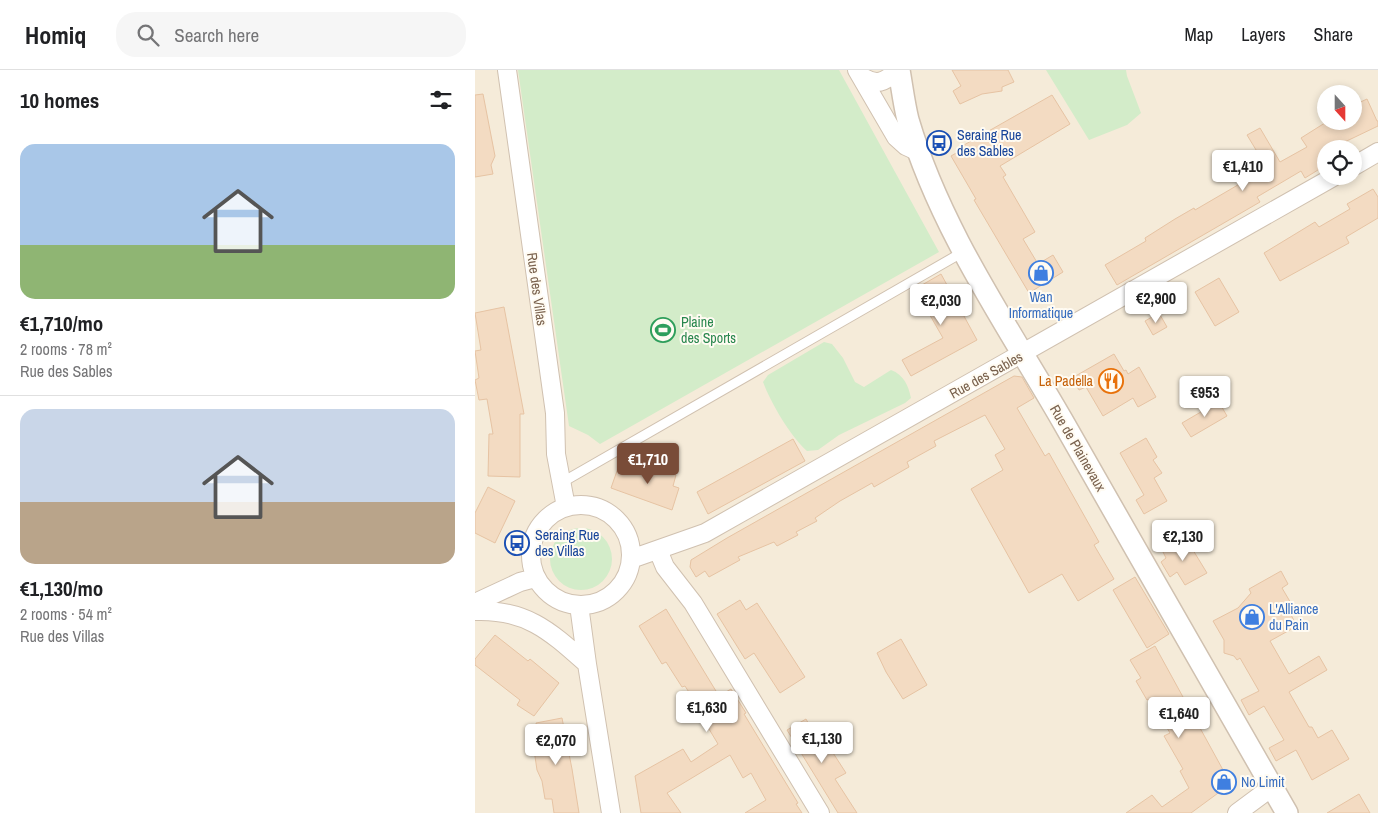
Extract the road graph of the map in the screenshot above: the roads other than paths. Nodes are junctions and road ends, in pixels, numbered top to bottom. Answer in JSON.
{"nodes":[{"id":1,"x":507,"y":70,"type":"edge"},
{"id":2,"x":898,"y":70,"type":"edge"},
{"id":3,"x":859,"y":73,"type":"edge"},
{"id":4,"x":919,"y":152,"type":"junction"},
{"id":5,"x":1378,"y":152,"type":"edge"},
{"id":6,"x":1362,"y":161,"type":"edge"},
{"id":7,"x":1319,"y":185,"type":"edge"},
{"id":8,"x":963,"y":252,"type":"junction"},
{"id":9,"x":1023,"y":354,"type":"junction"},
{"id":10,"x":561,"y":483,"type":"junction"},
{"id":11,"x":566,"y":507,"type":"junction"},
{"id":12,"x":658,"y":550,"type":"junction"},
{"id":13,"x":631,"y":559,"type":"junction"},
{"id":14,"x":535,"y":578,"type":"junction"},
{"id":15,"x":475,"y":602,"type":"edge"},
{"id":16,"x":579,"y":605,"type":"junction"},
{"id":17,"x":475,"y":611,"type":"edge"},
{"id":18,"x":587,"y":664,"type":"junction"},
{"id":19,"x":1272,"y":788,"type":"junction"},
{"id":20,"x":611,"y":813,"type":"edge"},
{"id":21,"x":820,"y":813,"type":"edge"},
{"id":22,"x":1237,"y":813,"type":"edge"},
{"id":23,"x":1287,"y":813,"type":"edge"}],
"edges":[{"from":1,"to":10,"type":"street","name":"Rue des Villas"},
{"from":2,"to":3,"type":"street"},
{"from":2,"to":4,"type":"street","name":"Rue de Plainevaux"},
{"from":3,"to":4,"type":"street"},
{"from":4,"to":8,"type":"street","name":"Rue de Plainevaux"},
{"from":5,"to":6,"type":"street"},
{"from":7,"to":9,"type":"street","name":"Rue des Sables"},
{"from":8,"to":9,"type":"street","name":"Rue de Plainevaux"},
{"from":8,"to":10,"type":"lane"},
{"from":9,"to":12,"type":"street","name":"Rue des Sables"},
{"from":9,"to":19,"type":"street","name":"Rue de Plainevaux"},
{"from":10,"to":11,"type":"street","name":"Rue des Villas"},
{"from":11,"to":13,"type":"street"},
{"from":11,"to":14,"type":"street"},
{"from":12,"to":13,"type":"street","name":"Rue des Sables"},
{"from":12,"to":21,"type":"street"},
{"from":13,"to":16,"type":"street"},
{"from":14,"to":15,"type":"street"},
{"from":14,"to":16,"type":"street"},
{"from":16,"to":18,"type":"street"},
{"from":17,"to":18,"type":"street"},
{"from":18,"to":20,"type":"street"},
{"from":19,"to":22,"type":"street"},
{"from":19,"to":23,"type":"street","name":"Rue de Plainevaux"}]}
